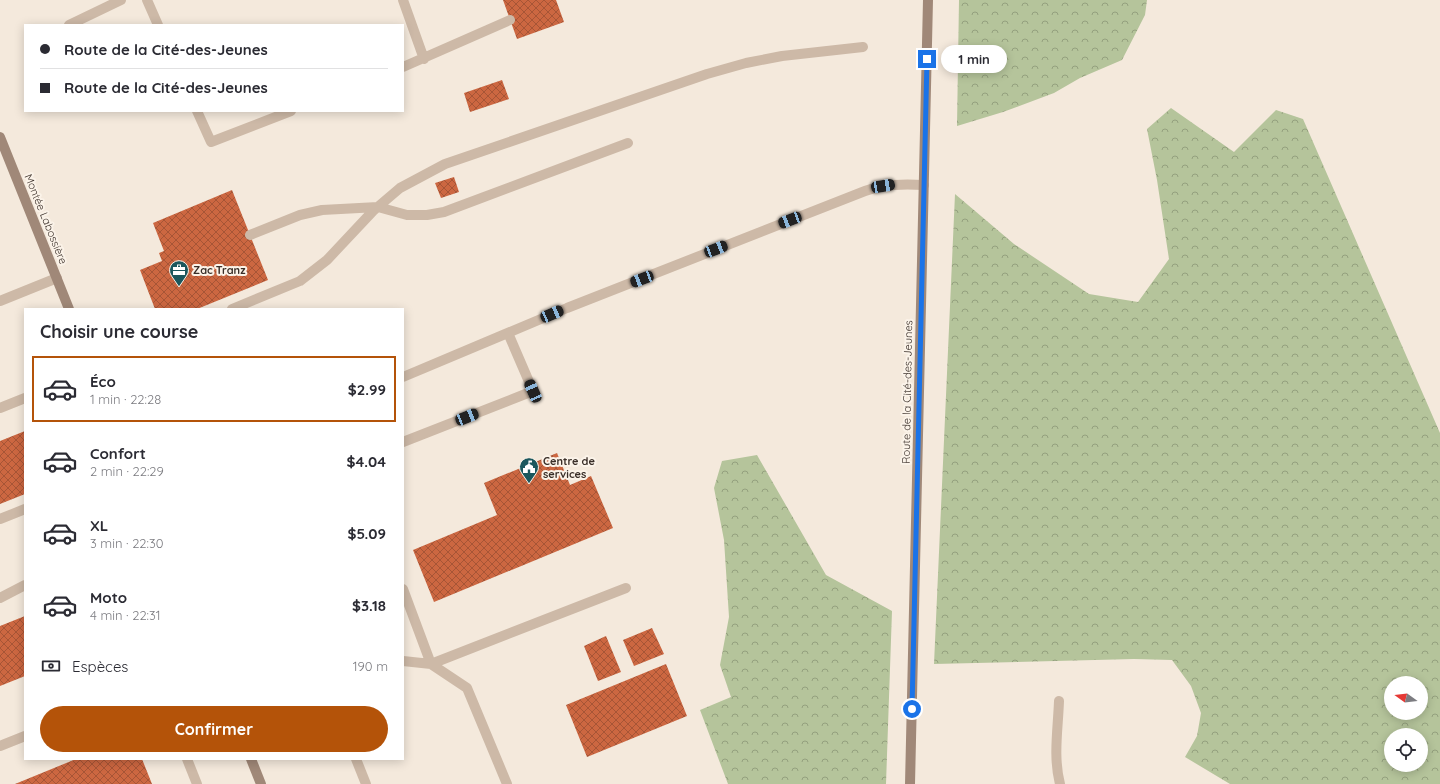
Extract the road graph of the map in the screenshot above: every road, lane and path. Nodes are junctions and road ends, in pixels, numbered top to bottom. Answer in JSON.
{"nodes":[{"id":1,"x":121,"y":0,"type":"edge"},
{"id":2,"x":147,"y":0,"type":"edge"},
{"id":3,"x":403,"y":0,"type":"edge"},
{"id":4,"x":928,"y":0,"type":"edge"},
{"id":5,"x":510,"y":20,"type":"dead end"},
{"id":6,"x":71,"y":24,"type":"edge"},
{"id":7,"x":158,"y":24,"type":"edge"},
{"id":8,"x":863,"y":47,"type":"dead end"},
{"id":9,"x":424,"y":58,"type":"junction"},
{"id":10,"x":404,"y":67,"type":"edge"},
{"id":11,"x":197,"y":112,"type":"edge"},
{"id":12,"x":288,"y":112,"type":"edge"},
{"id":13,"x":0,"y":137,"type":"edge"},
{"id":14,"x":628,"y":143,"type":"dead end"},
{"id":15,"x":924,"y":185,"type":"junction"},
{"id":16,"x":378,"y":207,"type":"junction"},
{"id":17,"x":250,"y":235,"type":"dead end"},
{"id":18,"x":57,"y":278,"type":"junction"},
{"id":19,"x":0,"y":300,"type":"edge"},
{"id":20,"x":69,"y":308,"type":"edge"},
{"id":21,"x":234,"y":308,"type":"edge"},
{"id":22,"x":508,"y":333,"type":"junction"},
{"id":23,"x":404,"y":377,"type":"edge"},
{"id":24,"x":24,"y":398,"type":"edge"},
{"id":25,"x":0,"y":408,"type":"edge"},
{"id":26,"x":404,"y":442,"type":"edge"},
{"id":27,"x":24,"y":509,"type":"edge"},
{"id":28,"x":0,"y":519,"type":"edge"},
{"id":29,"x":24,"y":586,"type":"edge"},
{"id":30,"x":626,"y":588,"type":"dead end"},
{"id":31,"x":404,"y":593,"type":"edge"},
{"id":32,"x":0,"y":598,"type":"edge"},
{"id":33,"x":404,"y":661,"type":"edge"},
{"id":34,"x":431,"y":664,"type":"junction"},
{"id":35,"x":1059,"y":701,"type":"dead end"},
{"id":36,"x":24,"y":736,"type":"edge"},
{"id":37,"x":0,"y":746,"type":"edge"},
{"id":38,"x":187,"y":760,"type":"edge"},
{"id":39,"x":250,"y":760,"type":"edge"},
{"id":40,"x":356,"y":760,"type":"edge"},
{"id":41,"x":197,"y":784,"type":"edge"},
{"id":42,"x":261,"y":784,"type":"edge"},
{"id":43,"x":366,"y":784,"type":"edge"},
{"id":44,"x":507,"y":784,"type":"edge"},
{"id":45,"x":910,"y":784,"type":"edge"},
{"id":46,"x":1060,"y":784,"type":"edge"}],
"edges":[{"from":1,"to":6,"type":"lane"},
{"from":2,"to":7,"type":"lane"},
{"from":3,"to":9,"type":"lane"},
{"from":4,"to":15,"type":"main road","name":"Route de la Cité-des-Jeunes"},
{"from":5,"to":9,"type":"lane"},
{"from":8,"to":16,"type":"lane"},
{"from":9,"to":10,"type":"lane"},
{"from":11,"to":12,"type":"lane"},
{"from":13,"to":18,"type":"main road","name":"Montée Labossière"},
{"from":14,"to":16,"type":"lane"},
{"from":15,"to":22,"type":"lane"},
{"from":15,"to":45,"type":"main road","name":"Route de la Cité-des-Jeunes"},
{"from":16,"to":17,"type":"lane"},
{"from":16,"to":21,"type":"lane"},
{"from":18,"to":19,"type":"lane"},
{"from":18,"to":20,"type":"main road","name":"Montée Labossière"},
{"from":22,"to":23,"type":"lane"},
{"from":22,"to":26,"type":"lane"},
{"from":24,"to":25,"type":"lane"},
{"from":27,"to":28,"type":"lane"},
{"from":29,"to":32,"type":"lane"},
{"from":30,"to":34,"type":"lane"},
{"from":31,"to":34,"type":"lane"},
{"from":33,"to":34,"type":"lane"},
{"from":34,"to":44,"type":"lane"},
{"from":35,"to":46,"type":"lane"},
{"from":36,"to":37,"type":"lane"},
{"from":38,"to":41,"type":"lane"},
{"from":39,"to":42,"type":"main road"},
{"from":40,"to":43,"type":"lane"}]}
